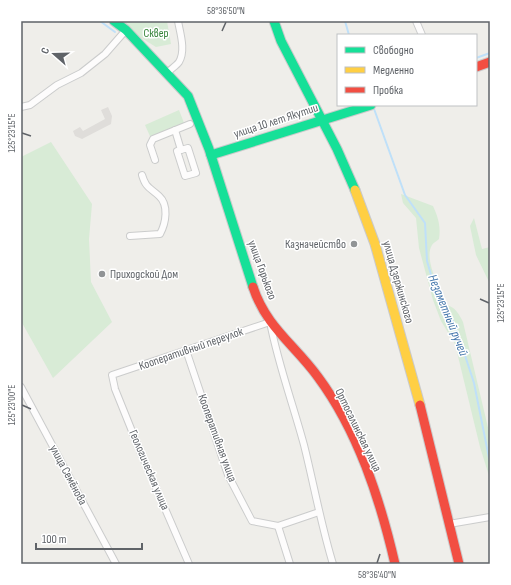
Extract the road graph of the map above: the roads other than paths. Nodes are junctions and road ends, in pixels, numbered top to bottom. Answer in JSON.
{"nodes":[{"id":1,"x":114,"y":21,"type":"edge"},
{"id":2,"x":178,"y":21,"type":"edge"},
{"id":3,"x":274,"y":21,"type":"edge"},
{"id":4,"x":416,"y":21,"type":"edge"},
{"id":5,"x":126,"y":30,"type":"junction"},
{"id":6,"x":422,"y":34,"type":"edge"},
{"id":7,"x":490,"y":62,"type":"edge"},
{"id":8,"x":477,"y":67,"type":"edge"},
{"id":9,"x":168,"y":73,"type":"junction"},
{"id":10,"x":368,"y":106,"type":"edge"},
{"id":11,"x":21,"y":107,"type":"edge"},
{"id":12,"x":322,"y":119,"type":"junction"},
{"id":13,"x":190,"y":124,"type":"dead end"},
{"id":14,"x":175,"y":130,"type":"junction"},
{"id":15,"x":181,"y":150,"type":"dead end"},
{"id":16,"x":211,"y":155,"type":"junction"},
{"id":17,"x":155,"y":160,"type":"dead end"},
{"id":18,"x":142,"y":175,"type":"dead end"},
{"id":19,"x":130,"y":236,"type":"dead end"},
{"id":20,"x":270,"y":322,"type":"junction"},
{"id":21,"x":186,"y":350,"type":"junction"},
{"id":22,"x":112,"y":376,"type":"joint"},
{"id":23,"x":21,"y":387,"type":"edge"},
{"id":24,"x":318,"y":512,"type":"junction"},
{"id":25,"x":489,"y":517,"type":"edge"},
{"id":26,"x":449,"y":524,"type":"junction"},
{"id":27,"x":278,"y":526,"type":"junction"},
{"id":28,"x":116,"y":564,"type":"edge"},
{"id":29,"x":189,"y":564,"type":"edge"},
{"id":30,"x":290,"y":564,"type":"edge"},
{"id":31,"x":333,"y":564,"type":"edge"},
{"id":32,"x":395,"y":564,"type":"edge"},
{"id":33,"x":459,"y":564,"type":"edge"}],
"edges":[{"from":1,"to":5,"type":"street","name":"улица Горького"},
{"from":2,"to":9,"type":"street"},
{"from":3,"to":12,"type":"street","name":"улица Дзержинского"},
{"from":4,"to":6,"type":"street"},
{"from":5,"to":9,"type":"street","name":"улица Горького"},
{"from":5,"to":11,"type":"street"},
{"from":7,"to":8,"type":"street"},
{"from":9,"to":16,"type":"street","name":"улица Горького"},
{"from":10,"to":12,"type":"street","name":"улица 10 лет Якутии"},
{"from":12,"to":16,"type":"street","name":"улица 10 лет Якутии"},
{"from":12,"to":26,"type":"street","name":"улица Дзержинского"},
{"from":13,"to":14,"type":"street"},
{"from":14,"to":15,"type":"street"},
{"from":14,"to":17,"type":"street"},
{"from":16,"to":20,"type":"street","name":"улица Горького"},
{"from":18,"to":19,"type":"street"},
{"from":20,"to":21,"type":"street","name":"Кооперативный переулок"},
{"from":20,"to":24,"type":"street","name":"улица Горького"},
{"from":20,"to":32,"type":"street","name":"Ортосалинская улица"},
{"from":21,"to":22,"type":"street","name":"Кооперативный переулок"},
{"from":21,"to":27,"type":"street","name":"Кооперативная улица"},
{"from":22,"to":29,"type":"street","name":"Геологическая улица"},
{"from":23,"to":28,"type":"street","name":"улица Семёнова"},
{"from":24,"to":27,"type":"street"},
{"from":24,"to":31,"type":"street","name":"улица Горького"},
{"from":25,"to":26,"type":"street"},
{"from":26,"to":33,"type":"street","name":"улица Дзержинского"},
{"from":27,"to":30,"type":"street"}]}
